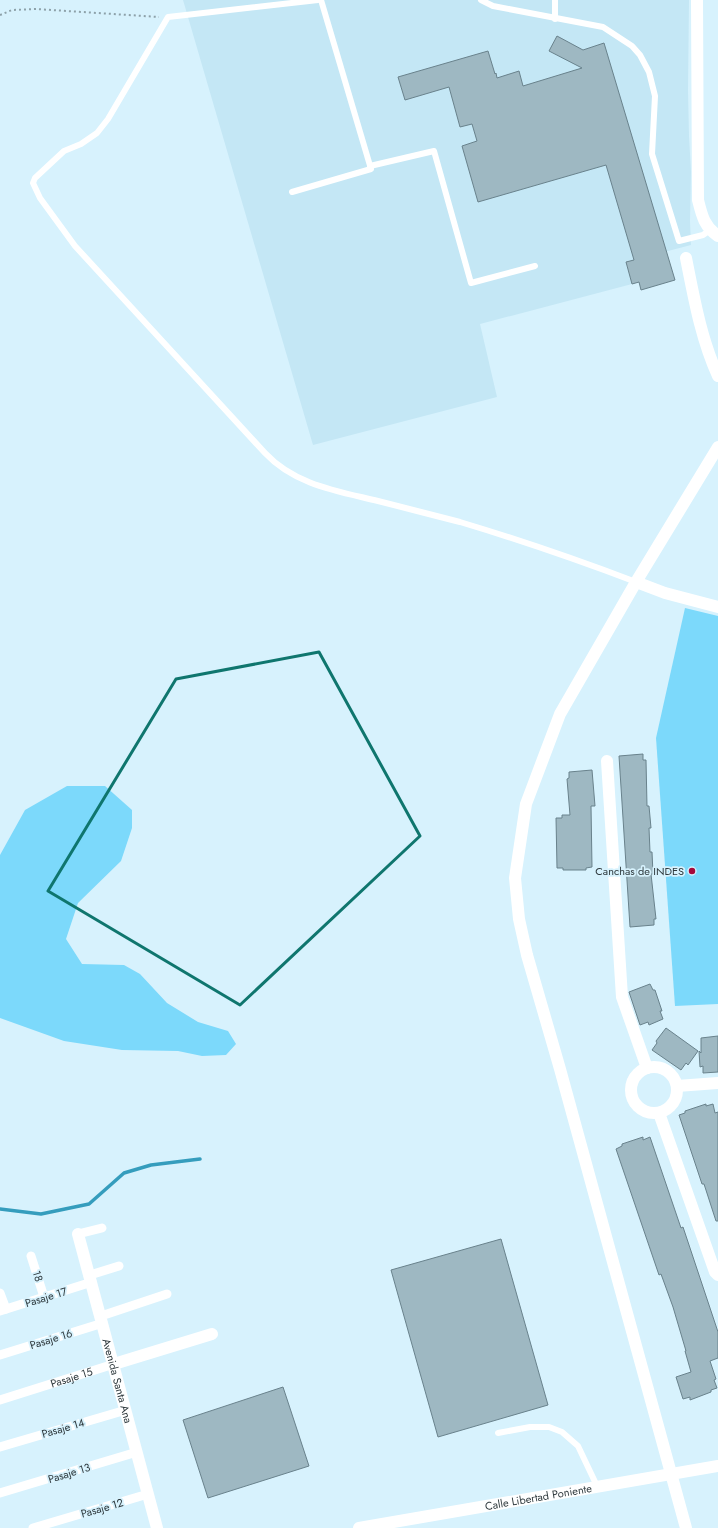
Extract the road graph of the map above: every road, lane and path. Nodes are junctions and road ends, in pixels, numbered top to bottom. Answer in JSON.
{"nodes":[{"id":1,"x":319,"y":0,"type":"edge"},
{"id":2,"x":481,"y":0,"type":"edge"},
{"id":3,"x":555,"y":0,"type":"edge"},
{"id":4,"x":697,"y":0,"type":"edge"},
{"id":5,"x":0,"y":15,"type":"edge"},
{"id":6,"x":168,"y":17,"type":"junction"},
{"id":7,"x":555,"y":19,"type":"junction"},
{"id":8,"x":370,"y":166,"type":"junction"},
{"id":9,"x":292,"y":192,"type":"dead end"},
{"id":10,"x":714,"y":233,"type":"edge"},
{"id":11,"x":686,"y":258,"type":"dead end"},
{"id":12,"x":535,"y":266,"type":"dead end"},
{"id":13,"x":718,"y":376,"type":"edge"},
{"id":14,"x":718,"y":447,"type":"edge"},
{"id":15,"x":636,"y":582,"type":"junction"},
{"id":16,"x":718,"y":607,"type":"edge"},
{"id":17,"x":608,"y":761,"type":"dead end"},
{"id":18,"x":646,"y":1068,"type":"junction"},
{"id":19,"x":718,"y":1083,"type":"edge"},
{"id":20,"x":677,"y":1086,"type":"junction"},
{"id":21,"x":660,"y":1113,"type":"junction"},
{"id":22,"x":102,"y":1228,"type":"dead end"},
{"id":23,"x":78,"y":1234,"type":"joint"},
{"id":24,"x":31,"y":1256,"type":"dead end"},
{"id":25,"x":119,"y":1266,"type":"dead end"},
{"id":26,"x":718,"y":1275,"type":"edge"},
{"id":27,"x":91,"y":1279,"type":"junction"},
{"id":28,"x":0,"y":1293,"type":"edge"},
{"id":29,"x":166,"y":1294,"type":"dead end"},
{"id":30,"x":44,"y":1297,"type":"junction"},
{"id":31,"x":3,"y":1310,"type":"edge"},
{"id":32,"x":102,"y":1320,"type":"junction"},
{"id":33,"x":212,"y":1334,"type":"dead end"},
{"id":34,"x":0,"y":1355,"type":"edge"},
{"id":35,"x":114,"y":1364,"type":"junction"},
{"id":36,"x":0,"y":1400,"type":"edge"},
{"id":37,"x":126,"y":1410,"type":"junction"},
{"id":38,"x":498,"y":1433,"type":"dead end"},
{"id":39,"x":0,"y":1447,"type":"edge"},
{"id":40,"x":137,"y":1452,"type":"junction"},
{"id":41,"x":718,"y":1466,"type":"edge"},
{"id":42,"x":671,"y":1473,"type":"junction"},
{"id":43,"x":596,"y":1486,"type":"junction"},
{"id":44,"x":0,"y":1493,"type":"edge"},
{"id":45,"x":148,"y":1494,"type":"junction"},
{"id":46,"x":33,"y":1528,"type":"edge"},
{"id":47,"x":157,"y":1528,"type":"edge"},
{"id":48,"x":359,"y":1528,"type":"edge"},
{"id":49,"x":686,"y":1528,"type":"edge"}],
"edges":[{"from":1,"to":6,"type":"lane"},
{"from":1,"to":8,"type":"lane"},
{"from":2,"to":7,"type":"lane"},
{"from":3,"to":7,"type":"lane"},
{"from":4,"to":10,"type":"street"},
{"from":5,"to":6,"type":"path"},
{"from":6,"to":15,"type":"lane"},
{"from":7,"to":10,"type":"lane"},
{"from":8,"to":9,"type":"lane"},
{"from":8,"to":12,"type":"lane"},
{"from":11,"to":13,"type":"street"},
{"from":14,"to":15,"type":"street"},
{"from":15,"to":16,"type":"street"},
{"from":15,"to":42,"type":"street"},
{"from":17,"to":18,"type":"street"},
{"from":18,"to":20,"type":"street"},
{"from":18,"to":21,"type":"street"},
{"from":19,"to":20,"type":"street"},
{"from":20,"to":21,"type":"street"},
{"from":21,"to":26,"type":"street"},
{"from":22,"to":23,"type":"street"},
{"from":23,"to":27,"type":"street","name":"Avenida Santa Ana"},
{"from":24,"to":30,"type":"street","name":"18"},
{"from":25,"to":27,"type":"street","name":"Pasaje 17"},
{"from":27,"to":30,"type":"street","name":"Pasaje 17"},
{"from":27,"to":32,"type":"street","name":"Avenida Santa Ana"},
{"from":28,"to":31,"type":"street"},
{"from":29,"to":32,"type":"street","name":"Pasaje 16"},
{"from":30,"to":31,"type":"street","name":"Pasaje 17"},
{"from":32,"to":34,"type":"street","name":"Pasaje 16"},
{"from":32,"to":35,"type":"street","name":"Avenida Santa Ana"},
{"from":33,"to":35,"type":"street","name":"Pasaje 15"},
{"from":35,"to":36,"type":"street","name":"Pasaje 15"},
{"from":35,"to":37,"type":"street","name":"Avenida Santa Ana"},
{"from":37,"to":39,"type":"street","name":"Pasaje 14"},
{"from":37,"to":40,"type":"street","name":"Avenida Santa Ana"},
{"from":38,"to":43,"type":"lane"},
{"from":40,"to":44,"type":"street","name":"Pasaje 13"},
{"from":40,"to":45,"type":"street","name":"Avenida Santa Ana"},
{"from":41,"to":42,"type":"street","name":"Calle Libertad Poniente"},
{"from":42,"to":43,"type":"street","name":"Calle Libertad Poniente"},
{"from":42,"to":49,"type":"street"},
{"from":43,"to":48,"type":"street","name":"Calle Libertad Poniente"},
{"from":45,"to":46,"type":"street","name":"Pasaje 12"},
{"from":45,"to":47,"type":"street","name":"Avenida Santa Ana"}]}
